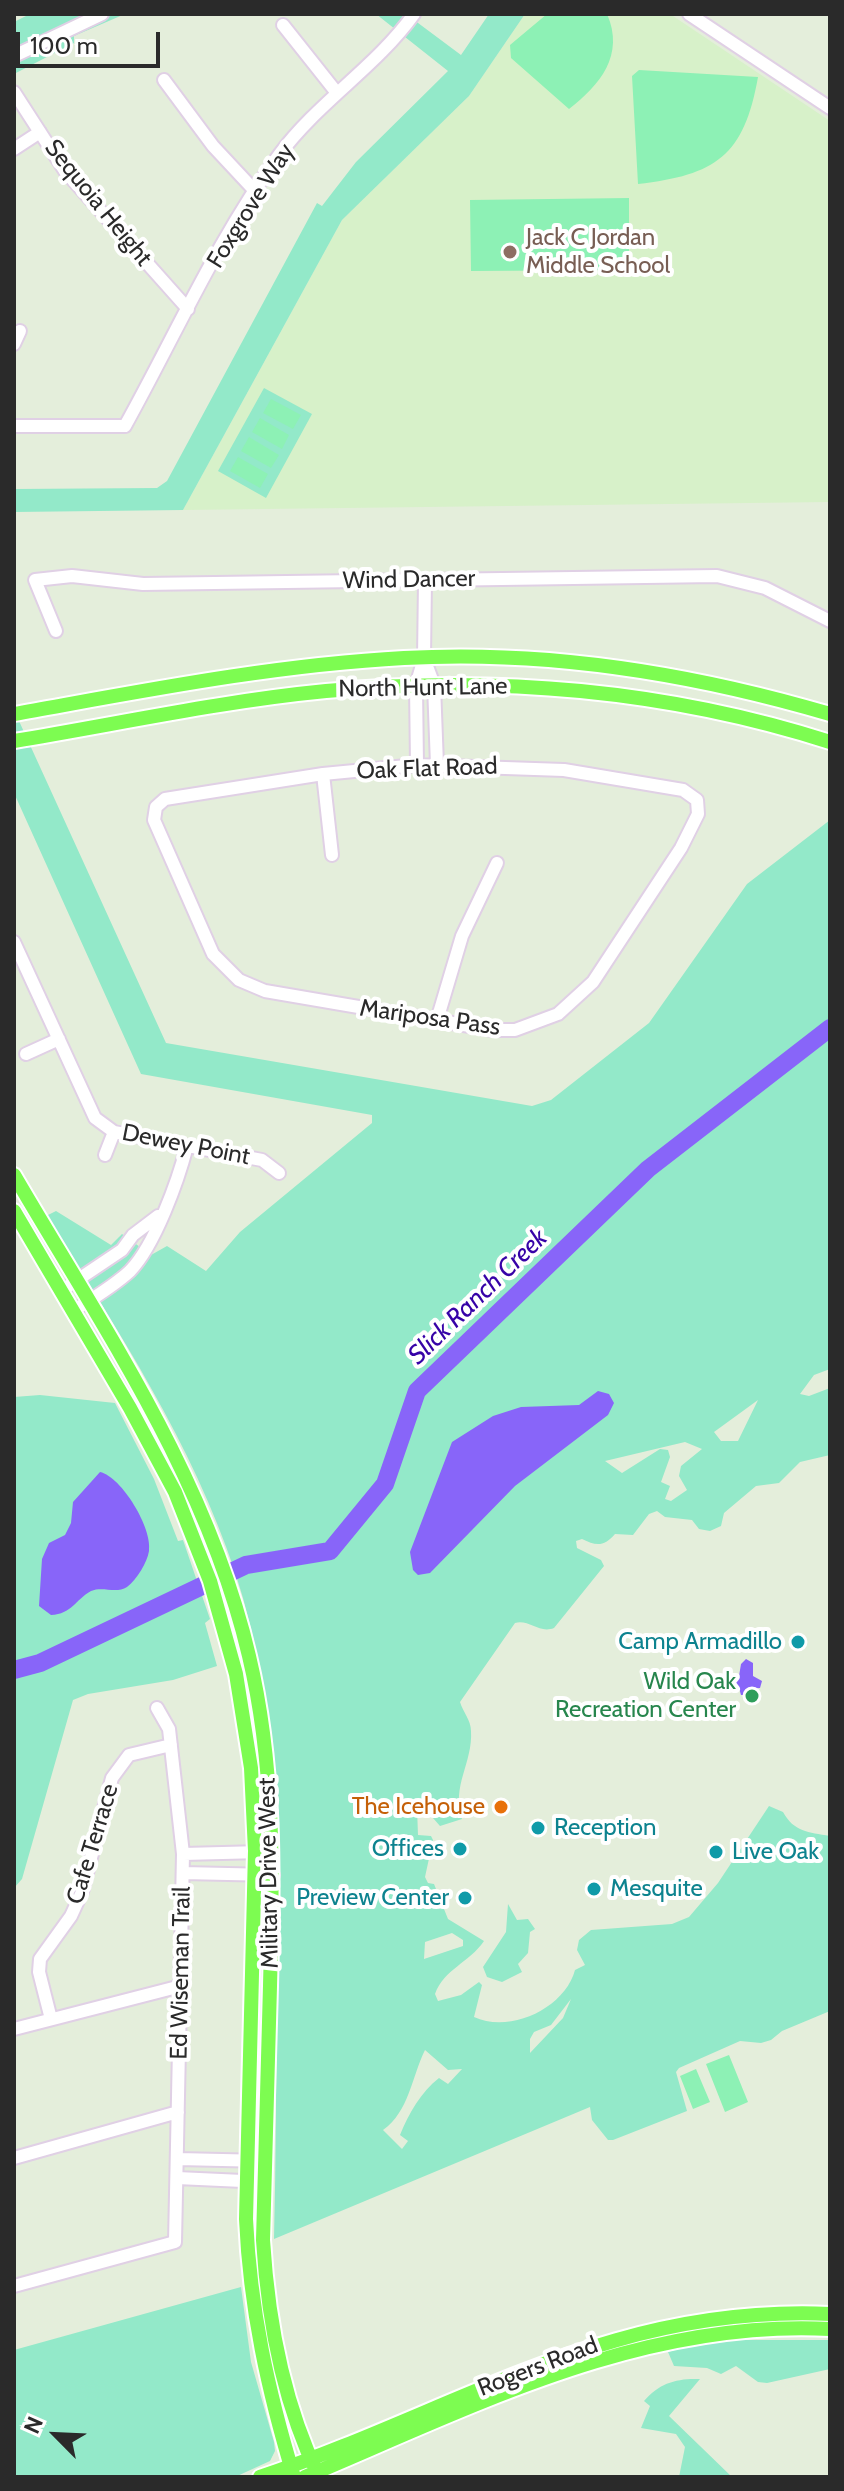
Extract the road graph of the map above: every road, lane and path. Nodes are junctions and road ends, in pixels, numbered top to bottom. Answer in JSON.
{"nodes":[{"id":1,"x":102,"y":14,"type":"edge"},
{"id":2,"x":414,"y":14,"type":"edge"},
{"id":3,"x":689,"y":14,"type":"edge"},
{"id":4,"x":283,"y":25,"type":"dead end"},
{"id":5,"x":14,"y":56,"type":"edge"},
{"id":6,"x":164,"y":80,"type":"dead end"},
{"id":7,"x":14,"y":92,"type":"edge"},
{"id":8,"x":337,"y":93,"type":"junction"},
{"id":9,"x":830,"y":108,"type":"edge"},
{"id":10,"x":40,"y":132,"type":"junction"},
{"id":11,"x":14,"y":149,"type":"edge"},
{"id":12,"x":255,"y":191,"type":"junction"},
{"id":13,"x":188,"y":309,"type":"junction"},
{"id":14,"x":20,"y":331,"type":"dead end"},
{"id":15,"x":14,"y":344,"type":"edge"},
{"id":16,"x":14,"y":426,"type":"edge"},
{"id":17,"x":425,"y":580,"type":"junction"},
{"id":18,"x":830,"y":621,"type":"edge"},
{"id":19,"x":56,"y":631,"type":"dead end"},
{"id":20,"x":424,"y":658,"type":"junction"},
{"id":21,"x":434,"y":685,"type":"junction"},
{"id":22,"x":416,"y":686,"type":"junction"},
{"id":23,"x":164,"y":688,"type":"junction"},
{"id":24,"x":14,"y":714,"type":"edge"},
{"id":25,"x":830,"y":714,"type":"edge"},
{"id":26,"x":169,"y":715,"type":"junction"},
{"id":27,"x":416,"y":733,"type":"junction"},
{"id":28,"x":436,"y":733,"type":"junction"},
{"id":29,"x":14,"y":741,"type":"edge"},
{"id":30,"x":830,"y":742,"type":"edge"},
{"id":31,"x":417,"y":765,"type":"junction"},
{"id":32,"x":437,"y":765,"type":"junction"},
{"id":33,"x":323,"y":774,"type":"junction"},
{"id":34,"x":697,"y":800,"type":"joint"},
{"id":35,"x":156,"y":807,"type":"joint"},
{"id":36,"x":332,"y":855,"type":"dead end"},
{"id":37,"x":497,"y":863,"type":"dead end"},
{"id":38,"x":14,"y":942,"type":"edge"},
{"id":39,"x":437,"y":1020,"type":"junction"},
{"id":40,"x":59,"y":1039,"type":"junction"},
{"id":41,"x":26,"y":1054,"type":"dead end"},
{"id":42,"x":114,"y":1132,"type":"junction"},
{"id":43,"x":187,"y":1146,"type":"junction"},
{"id":44,"x":105,"y":1155,"type":"dead end"},
{"id":45,"x":279,"y":1173,"type":"dead end"},
{"id":46,"x":14,"y":1175,"type":"edge"},
{"id":47,"x":14,"y":1211,"type":"edge"},
{"id":48,"x":160,"y":1214,"type":"junction"},
{"id":49,"x":122,"y":1250,"type":"junction"},
{"id":50,"x":135,"y":1265,"type":"junction"},
{"id":51,"x":76,"y":1281,"type":"junction"},
{"id":52,"x":61,"y":1291,"type":"junction"},
{"id":53,"x":88,"y":1301,"type":"junction"},
{"id":54,"x":73,"y":1311,"type":"junction"},
{"id":55,"x":157,"y":1708,"type":"dead end"},
{"id":56,"x":171,"y":1745,"type":"junction"},
{"id":57,"x":255,"y":1851,"type":"junction"},
{"id":58,"x":273,"y":1852,"type":"junction"},
{"id":59,"x":223,"y":1853,"type":"junction"},
{"id":60,"x":183,"y":1854,"type":"junction"},
{"id":61,"x":183,"y":1873,"type":"junction"},
{"id":62,"x":224,"y":1874,"type":"junction"},
{"id":63,"x":254,"y":1874,"type":"junction"},
{"id":64,"x":273,"y":1875,"type":"junction"},
{"id":65,"x":181,"y":1986,"type":"junction"},
{"id":66,"x":51,"y":2019,"type":"junction"},
{"id":67,"x":14,"y":2029,"type":"edge"},
{"id":68,"x":178,"y":2112,"type":"junction"},
{"id":69,"x":14,"y":2158,"type":"edge"},
{"id":70,"x":178,"y":2159,"type":"junction"},
{"id":71,"x":217,"y":2160,"type":"junction"},
{"id":72,"x":248,"y":2161,"type":"junction"},
{"id":73,"x":266,"y":2161,"type":"junction"},
{"id":74,"x":177,"y":2178,"type":"junction"},
{"id":75,"x":217,"y":2181,"type":"junction"},
{"id":76,"x":247,"y":2181,"type":"junction"},
{"id":77,"x":265,"y":2182,"type":"junction"},
{"id":78,"x":14,"y":2286,"type":"edge"},
{"id":79,"x":830,"y":2314,"type":"edge"},
{"id":80,"x":830,"y":2329,"type":"edge"},
{"id":81,"x":309,"y":2458,"type":"junction"},
{"id":82,"x":292,"y":2471,"type":"edge"},
{"id":83,"x":313,"y":2475,"type":"edge"},
{"id":84,"x":260,"y":2477,"type":"edge"}],
"edges":[{"from":1,"to":5,"type":"street"},
{"from":2,"to":8,"type":"street","name":"Foxgrove Way"},
{"from":3,"to":9,"type":"street"},
{"from":4,"to":8,"type":"street"},
{"from":6,"to":12,"type":"street"},
{"from":7,"to":10,"type":"street","name":"Sequoia Height"},
{"from":8,"to":12,"type":"street","name":"Foxgrove Way"},
{"from":10,"to":11,"type":"street"},
{"from":10,"to":13,"type":"street","name":"Sequoia Height"},
{"from":12,"to":13,"type":"street","name":"Foxgrove Way"},
{"from":13,"to":16,"type":"street","name":"Foxgrove Way"},
{"from":14,"to":15,"type":"street"},
{"from":17,"to":18,"type":"street","name":"Wind Dancer"},
{"from":17,"to":19,"type":"street","name":"Wind Dancer"},
{"from":17,"to":20,"type":"street"},
{"from":20,"to":21,"type":"street"},
{"from":20,"to":22,"type":"street"},
{"from":20,"to":23,"type":"main road","name":"North Hunt Lane"},
{"from":20,"to":25,"type":"main road","name":"North Hunt Lane"},
{"from":21,"to":22,"type":"main road","name":"North Hunt Lane"},
{"from":21,"to":28,"type":"street"},
{"from":21,"to":30,"type":"main road","name":"North Hunt Lane"},
{"from":22,"to":26,"type":"main road","name":"North Hunt Lane"},
{"from":22,"to":27,"type":"street"},
{"from":23,"to":24,"type":"main road","name":"North Hunt Lane"},
{"from":23,"to":26,"type":"main road"},
{"from":26,"to":29,"type":"main road","name":"North Hunt Lane"},
{"from":27,"to":28,"type":"street"},
{"from":27,"to":31,"type":"street"},
{"from":28,"to":32,"type":"street"},
{"from":31,"to":32,"type":"street","name":"Oak Flat Road"},
{"from":31,"to":33,"type":"street","name":"Oak Flat Road"},
{"from":32,"to":34,"type":"street","name":"Oak Flat Road"},
{"from":33,"to":35,"type":"street","name":"Oak Flat Road"},
{"from":33,"to":36,"type":"street"},
{"from":34,"to":39,"type":"street","name":"Mariposa Pass"},
{"from":35,"to":39,"type":"street","name":"Mariposa Pass"},
{"from":37,"to":39,"type":"street"},
{"from":38,"to":40,"type":"street","name":"Dewey Point"},
{"from":40,"to":41,"type":"street"},
{"from":40,"to":42,"type":"street","name":"Dewey Point"},
{"from":42,"to":43,"type":"street","name":"Dewey Point"},
{"from":42,"to":44,"type":"street"},
{"from":43,"to":45,"type":"street","name":"Dewey Point"},
{"from":43,"to":48,"type":"street"},
{"from":46,"to":51,"type":"main road","name":"Military Drive West"},
{"from":47,"to":52,"type":"main road","name":"Military Drive West"},
{"from":48,"to":49,"type":"street"},
{"from":48,"to":50,"type":"street"},
{"from":49,"to":50,"type":"street"},
{"from":49,"to":51,"type":"street"},
{"from":50,"to":53,"type":"street"},
{"from":51,"to":52,"type":"street"},
{"from":51,"to":53,"type":"main road","name":"Military Drive West"},
{"from":52,"to":54,"type":"main road","name":"Military Drive West"},
{"from":53,"to":54,"type":"street"},
{"from":53,"to":58,"type":"main road","name":"Military Drive West"},
{"from":54,"to":57,"type":"main road","name":"Military Drive West"},
{"from":55,"to":56,"type":"street","name":"Ed Wiseman Trail"},
{"from":56,"to":60,"type":"street","name":"Ed Wiseman Trail"},
{"from":56,"to":66,"type":"street","name":"Cafe Terrace"},
{"from":57,"to":58,"type":"street"},
{"from":57,"to":59,"type":"street"},
{"from":57,"to":63,"type":"main road","name":"Military Drive West"},
{"from":58,"to":64,"type":"main road","name":"Military Drive West"},
{"from":59,"to":60,"type":"street"},
{"from":59,"to":62,"type":"street"},
{"from":60,"to":61,"type":"street","name":"Ed Wiseman Trail"},
{"from":61,"to":62,"type":"street"},
{"from":61,"to":65,"type":"street","name":"Ed Wiseman Trail"},
{"from":62,"to":63,"type":"street"},
{"from":63,"to":64,"type":"street"},
{"from":63,"to":72,"type":"main road","name":"Military Drive West"},
{"from":64,"to":73,"type":"main road","name":"Military Drive West"},
{"from":65,"to":66,"type":"street"},
{"from":65,"to":68,"type":"street","name":"Ed Wiseman Trail"},
{"from":66,"to":67,"type":"street"},
{"from":68,"to":69,"type":"street"},
{"from":68,"to":70,"type":"street","name":"Ed Wiseman Trail"},
{"from":70,"to":71,"type":"street"},
{"from":70,"to":74,"type":"street","name":"Ed Wiseman Trail"},
{"from":71,"to":72,"type":"street"},
{"from":71,"to":75,"type":"street"},
{"from":72,"to":73,"type":"street"},
{"from":72,"to":76,"type":"main road","name":"Military Drive West"},
{"from":73,"to":77,"type":"main road","name":"Military Drive West"},
{"from":74,"to":75,"type":"street"},
{"from":74,"to":78,"type":"street","name":"Ed Wiseman Trail"},
{"from":75,"to":76,"type":"street"},
{"from":76,"to":77,"type":"street"},
{"from":76,"to":82,"type":"main road","name":"Military Drive West"},
{"from":77,"to":81,"type":"main road","name":"Military Drive West"},
{"from":79,"to":81,"type":"main road","name":"Rogers Road"},
{"from":80,"to":83,"type":"main road","name":"Rogers Road"},
{"from":81,"to":82,"type":"main road","name":"Rogers Road"},
{"from":81,"to":83,"type":"main road","name":"Military Drive West"},
{"from":82,"to":84,"type":"main road","name":"Rogers Road"}]}
